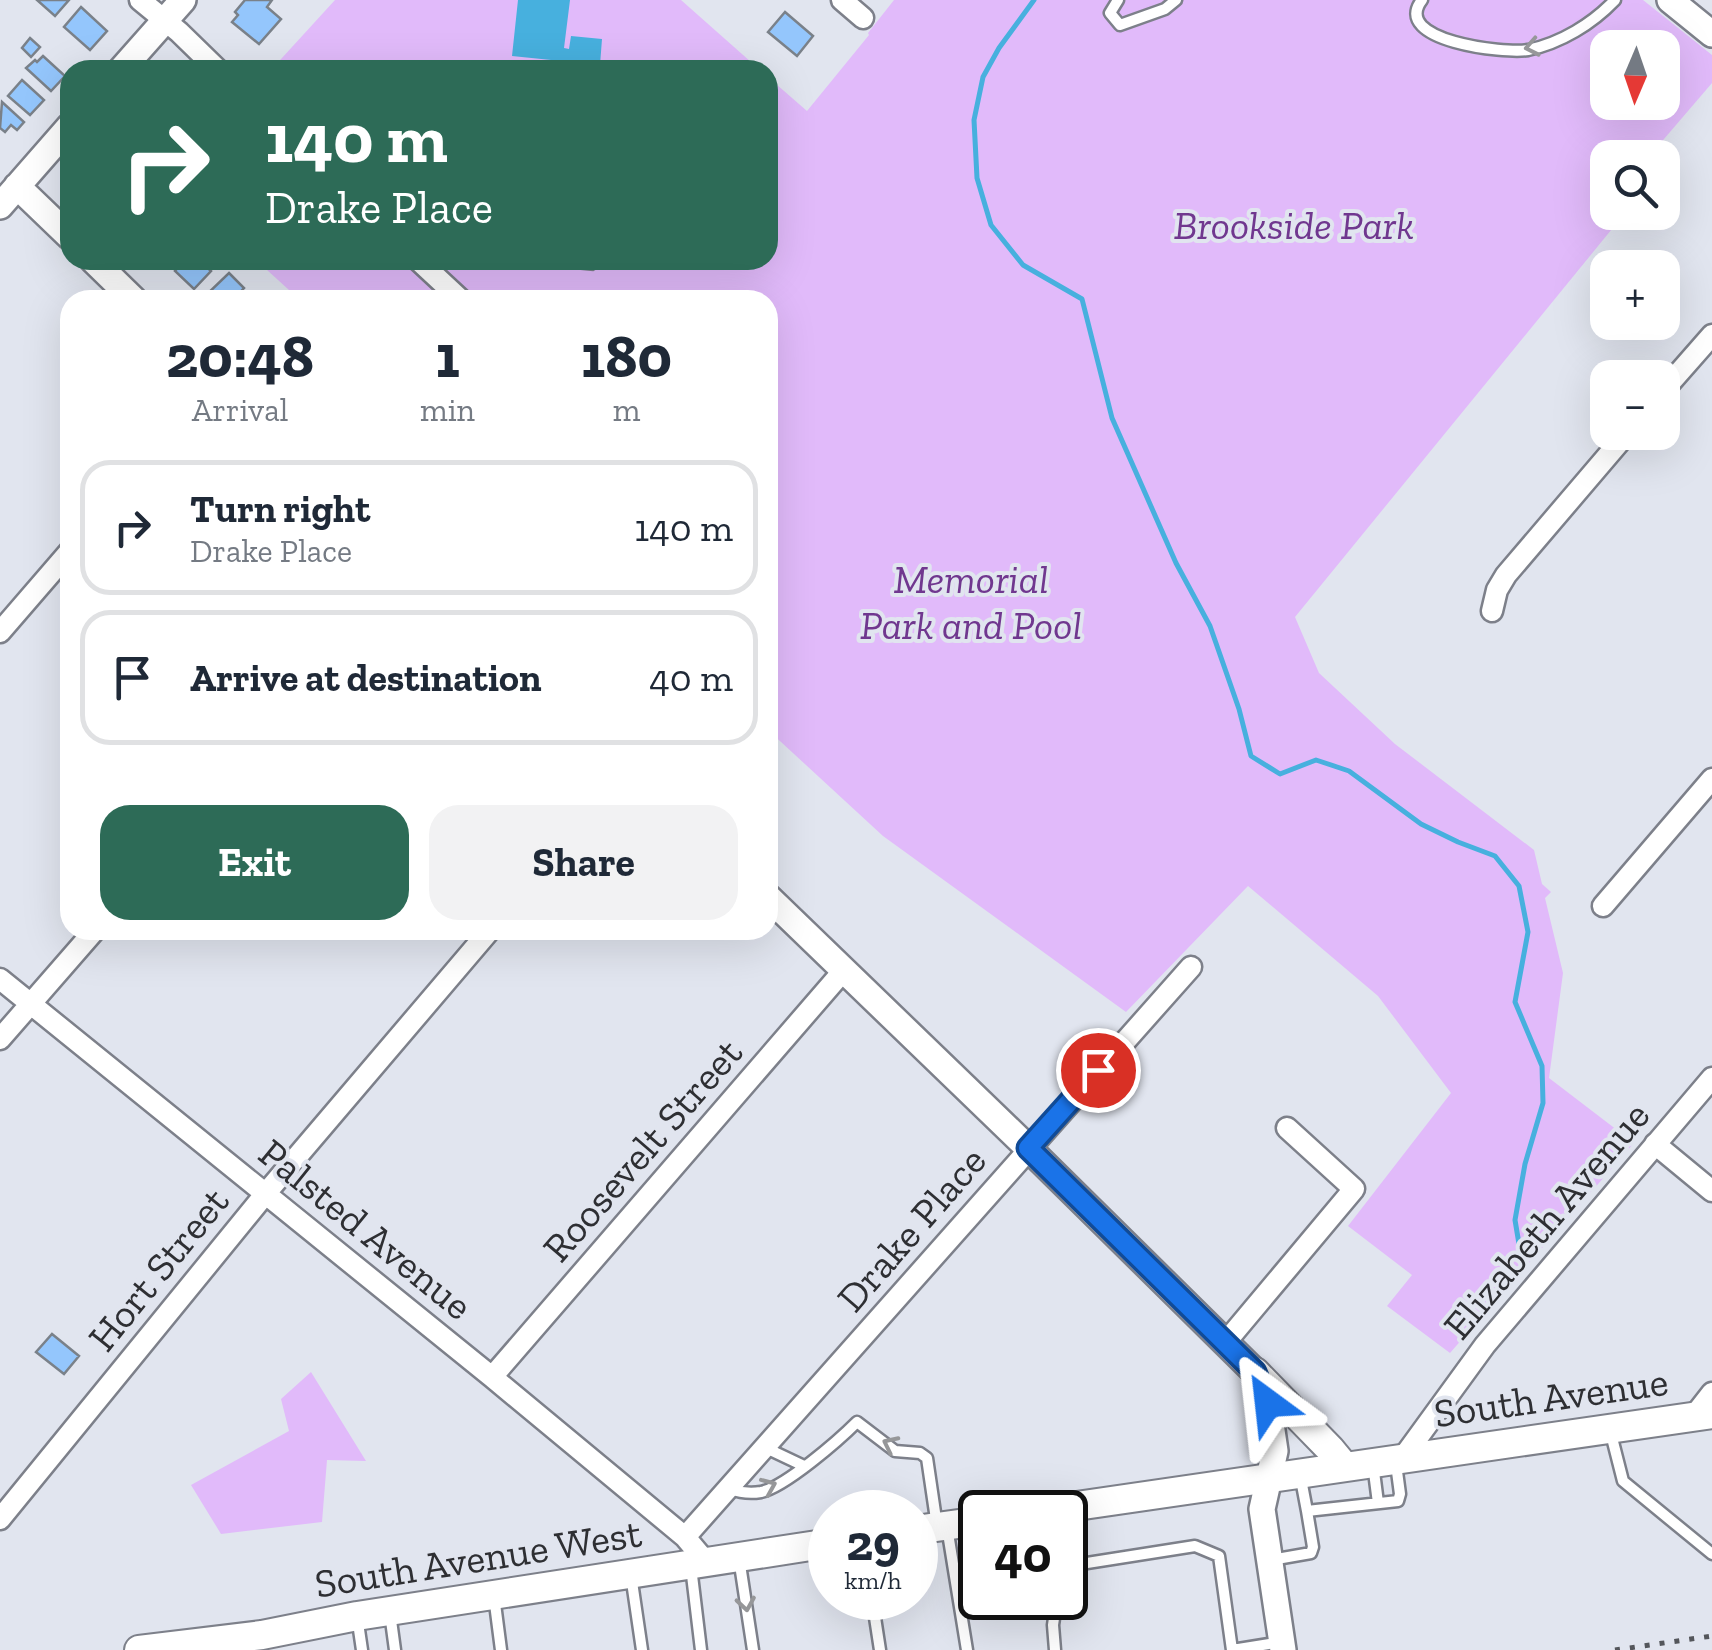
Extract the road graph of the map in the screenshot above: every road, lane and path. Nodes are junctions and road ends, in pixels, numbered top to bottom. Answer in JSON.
{"nodes":[{"id":1,"x":140,"y":0,"type":"edge"},
{"id":2,"x":183,"y":0,"type":"edge"},
{"id":3,"x":842,"y":0,"type":"edge"},
{"id":4,"x":1118,"y":0,"type":"edge"},
{"id":5,"x":1176,"y":0,"type":"edge"},
{"id":6,"x":1422,"y":0,"type":"edge"},
{"id":7,"x":1615,"y":0,"type":"edge"},
{"id":8,"x":1670,"y":0,"type":"edge"},
{"id":9,"x":863,"y":18,"type":"dead end"},
{"id":10,"x":165,"y":20,"type":"junction"},
{"id":11,"x":1712,"y":34,"type":"edge"},
{"id":12,"x":130,"y":60,"type":"edge"},
{"id":13,"x":207,"y":60,"type":"edge"},
{"id":14,"x":60,"y":135,"type":"edge"},
{"id":15,"x":8,"y":181,"type":"edge"},
{"id":16,"x":0,"y":206,"type":"edge"},
{"id":17,"x":60,"y":229,"type":"edge"},
{"id":18,"x":103,"y":270,"type":"edge"},
{"id":19,"x":428,"y":270,"type":"edge"},
{"id":20,"x":124,"y":290,"type":"edge"},
{"id":21,"x":450,"y":290,"type":"edge"},
{"id":22,"x":1712,"y":335,"type":"edge"},
{"id":23,"x":1680,"y":371,"type":"edge"},
{"id":24,"x":1613,"y":450,"type":"edge"},
{"id":25,"x":60,"y":563,"type":"edge"},
{"id":26,"x":1492,"y":611,"type":"dead end"},
{"id":27,"x":0,"y":632,"type":"edge"},
{"id":28,"x":1712,"y":780,"type":"edge"},
{"id":29,"x":778,"y":906,"type":"edge"},
{"id":30,"x":1603,"y":906,"type":"dead end"},
{"id":31,"x":86,"y":940,"type":"edge"},
{"id":32,"x":481,"y":940,"type":"edge"},
{"id":33,"x":1191,"y":967,"type":"dead end"},
{"id":34,"x":844,"y":970,"type":"junction"},
{"id":35,"x":0,"y":979,"type":"edge"},
{"id":36,"x":31,"y":1002,"type":"junction"},
{"id":37,"x":0,"y":1038,"type":"edge"},
{"id":38,"x":1712,"y":1078,"type":"edge"},
{"id":39,"x":1286,"y":1128,"type":"dead end"},
{"id":40,"x":1655,"y":1144,"type":"junction"},
{"id":41,"x":1028,"y":1148,"type":"junction"},
{"id":42,"x":1712,"y":1190,"type":"edge"},
{"id":43,"x":266,"y":1193,"type":"junction"},
{"id":44,"x":1225,"y":1343,"type":"junction"},
{"id":45,"x":1255,"y":1372,"type":"junction"},
{"id":46,"x":492,"y":1377,"type":"junction"},
{"id":47,"x":1712,"y":1393,"type":"edge"},
{"id":48,"x":1703,"y":1415,"type":"edge"},
{"id":49,"x":1609,"y":1429,"type":"junction"},
{"id":50,"x":766,"y":1448,"type":"junction"},
{"id":51,"x":1390,"y":1460,"type":"junction"},
{"id":52,"x":804,"y":1466,"type":"junction"},
{"id":53,"x":1344,"y":1466,"type":"junction"},
{"id":54,"x":1300,"y":1472,"type":"junction"},
{"id":55,"x":1268,"y":1478,"type":"junction"},
{"id":56,"x":730,"y":1490,"type":"junction"},
{"id":57,"x":930,"y":1490,"type":"edge"},
{"id":58,"x":1378,"y":1503,"type":"junction"},
{"id":59,"x":1088,"y":1506,"type":"edge"},
{"id":60,"x":1307,"y":1511,"type":"junction"},
{"id":61,"x":0,"y":1518,"type":"edge"},
{"id":62,"x":938,"y":1546,"type":"edge"},
{"id":63,"x":808,"y":1547,"type":"edge"},
{"id":64,"x":1712,"y":1554,"type":"edge"},
{"id":65,"x":694,"y":1555,"type":"junction"},
{"id":66,"x":738,"y":1557,"type":"junction"},
{"id":67,"x":1270,"y":1560,"type":"junction"},
{"id":68,"x":1088,"y":1561,"type":"edge"},
{"id":69,"x":631,"y":1574,"type":"junction"},
{"id":70,"x":494,"y":1596,"type":"junction"},
{"id":71,"x":390,"y":1612,"type":"junction"},
{"id":72,"x":357,"y":1616,"type":"junction"},
{"id":73,"x":875,"y":1620,"type":"edge"},
{"id":74,"x":1054,"y":1620,"type":"edge"},
{"id":75,"x":252,"y":1643,"type":"edge"},
{"id":76,"x":206,"y":1646,"type":"edge"},
{"id":77,"x":1282,"y":1646,"type":"edge"},
{"id":78,"x":173,"y":1648,"type":"edge"},
{"id":79,"x":139,"y":1650,"type":"edge"},
{"id":80,"x":362,"y":1650,"type":"edge"},
{"id":81,"x":395,"y":1650,"type":"edge"},
{"id":82,"x":501,"y":1650,"type":"edge"},
{"id":83,"x":642,"y":1650,"type":"edge"},
{"id":84,"x":702,"y":1650,"type":"edge"},
{"id":85,"x":752,"y":1650,"type":"edge"},
{"id":86,"x":880,"y":1650,"type":"edge"},
{"id":87,"x":966,"y":1650,"type":"edge"},
{"id":88,"x":1054,"y":1650,"type":"edge"},
{"id":89,"x":1232,"y":1650,"type":"edge"}],
"edges":[{"from":1,"to":10,"type":"street"},
{"from":2,"to":10,"type":"street"},
{"from":3,"to":9,"type":"street"},
{"from":4,"to":5,"type":"lane"},
{"from":7,"to":6,"type":"lane","one_way":true},
{"from":8,"to":11,"type":"street"},
{"from":10,"to":12,"type":"street"},
{"from":10,"to":13,"type":"street"},
{"from":14,"to":15,"type":"street"},
{"from":15,"to":16,"type":"street"},
{"from":15,"to":17,"type":"street"},
{"from":18,"to":20,"type":"street"},
{"from":19,"to":21,"type":"street"},
{"from":22,"to":23,"type":"street"},
{"from":24,"to":26,"type":"street"},
{"from":25,"to":27,"type":"street"},
{"from":28,"to":30,"type":"street"},
{"from":29,"to":34,"type":"street"},
{"from":31,"to":36,"type":"street"},
{"from":32,"to":43,"type":"street","name":"Hort Street"},
{"from":33,"to":41,"type":"street","name":"Drake Place"},
{"from":34,"to":41,"type":"street"},
{"from":34,"to":46,"type":"street","name":"Roosevelt Street"},
{"from":35,"to":36,"type":"street","name":"Palsted Avenue"},
{"from":36,"to":37,"type":"street"},
{"from":36,"to":43,"type":"street","name":"Palsted Avenue"},
{"from":38,"to":40,"type":"street","name":"Elizabeth Avenue"},
{"from":39,"to":44,"type":"street"},
{"from":40,"to":42,"type":"street"},
{"from":40,"to":51,"type":"street","name":"Elizabeth Avenue"},
{"from":41,"to":44,"type":"street"},
{"from":41,"to":50,"type":"street","name":"Drake Place"},
{"from":43,"to":46,"type":"street","name":"Palsted Avenue"},
{"from":43,"to":61,"type":"street","name":"Hort Street"},
{"from":44,"to":45,"type":"street"},
{"from":45,"to":53,"type":"main road"},
{"from":45,"to":55,"type":"street"},
{"from":46,"to":65,"type":"street","name":"Palsted Avenue"},
{"from":47,"to":48,"type":"street"},
{"from":48,"to":49,"type":"main road","name":"South Avenue"},
{"from":49,"to":51,"type":"main road","name":"South Avenue"},
{"from":49,"to":64,"type":"lane"},
{"from":50,"to":52,"type":"lane"},
{"from":50,"to":56,"type":"street","name":"Drake Place"},
{"from":51,"to":53,"type":"main road"},
{"from":51,"to":58,"type":"lane"},
{"from":51,"to":58,"type":"lane"},
{"from":56,"to":52,"type":"lane","one_way":true},
{"from":57,"to":52,"type":"lane","one_way":true},
{"from":53,"to":54,"type":"main road"},
{"from":54,"to":55,"type":"main road"},
{"from":54,"to":60,"type":"lane"},
{"from":55,"to":59,"type":"main road"},
{"from":55,"to":67,"type":"street"},
{"from":56,"to":65,"type":"street","name":"Drake Place"},
{"from":58,"to":60,"type":"lane"},
{"from":60,"to":67,"type":"lane"},
{"from":62,"to":87,"type":"lane"},
{"from":63,"to":66,"type":"main road","name":"South Avenue West"},
{"from":65,"to":66,"type":"main road","name":"South Avenue West"},
{"from":65,"to":69,"type":"main road","name":"South Avenue West"},
{"from":65,"to":84,"type":"lane"},
{"from":66,"to":85,"type":"lane","one_way":true},
{"from":67,"to":77,"type":"street"},
{"from":68,"to":89,"type":"lane"},
{"from":69,"to":70,"type":"main road","name":"South Avenue West"},
{"from":69,"to":83,"type":"lane"},
{"from":70,"to":71,"type":"main road","name":"South Avenue West"},
{"from":70,"to":82,"type":"lane"},
{"from":71,"to":72,"type":"main road","name":"South Avenue West"},
{"from":71,"to":81,"type":"lane"},
{"from":72,"to":75,"type":"main road","name":"South Avenue West"},
{"from":72,"to":80,"type":"lane"},
{"from":73,"to":86,"type":"lane"},
{"from":74,"to":88,"type":"lane"},
{"from":75,"to":76,"type":"main road","name":"South Avenue West"},
{"from":76,"to":78,"type":"main road","name":"South Avenue West"},
{"from":77,"to":89,"type":"lane"},
{"from":78,"to":79,"type":"main road","name":"South Avenue West"}]}
